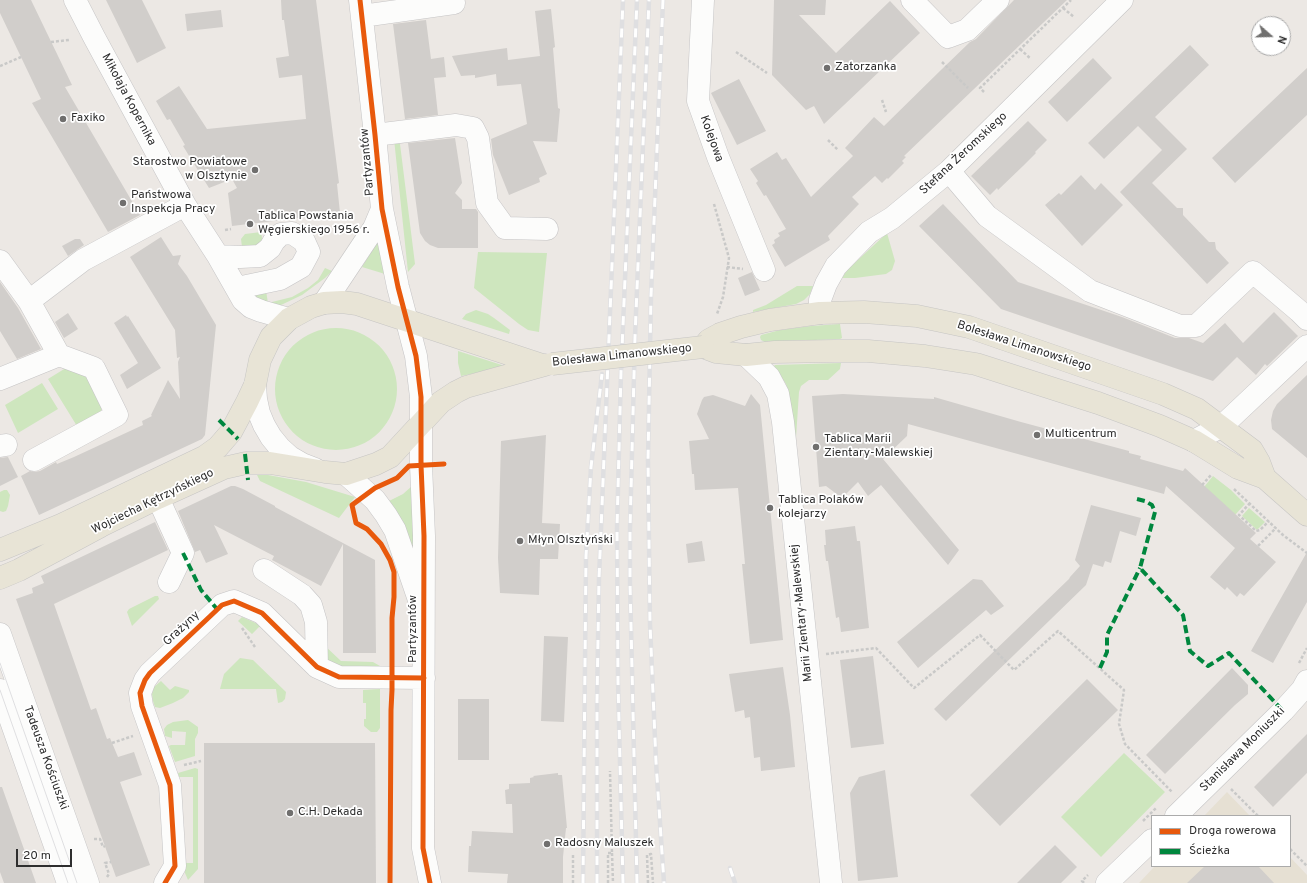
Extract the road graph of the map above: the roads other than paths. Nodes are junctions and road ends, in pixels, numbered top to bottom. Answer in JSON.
{"nodes":[{"id":1,"x":75,"y":0,"type":"edge"},
{"id":2,"x":703,"y":0,"type":"edge"},
{"id":3,"x":912,"y":0,"type":"edge"},
{"id":4,"x":998,"y":0,"type":"edge"},
{"id":5,"x":1122,"y":0,"type":"edge"},
{"id":6,"x":454,"y":3,"type":"dead end"},
{"id":7,"x":361,"y":8,"type":"edge"},
{"id":8,"x":376,"y":134,"type":"junction"},
{"id":9,"x":949,"y":171,"type":"junction"},
{"id":10,"x":185,"y":205,"type":"junction"},
{"id":11,"x":382,"y":209,"type":"junction"},
{"id":12,"x":547,"y":229,"type":"dead end"},
{"id":13,"x":218,"y":256,"type":"junction"},
{"id":14,"x":0,"y":261,"type":"edge"},
{"id":15,"x":764,"y":270,"type":"dead end"},
{"id":16,"x":237,"y":288,"type":"junction"},
{"id":17,"x":29,"y":302,"type":"junction"},
{"id":18,"x":324,"y":303,"type":"junction"},
{"id":19,"x":820,"y":313,"type":"junction"},
{"id":20,"x":289,"y":319,"type":"junction"},
{"id":21,"x":1307,"y":319,"type":"edge"},
{"id":22,"x":408,"y":320,"type":"junction"},
{"id":23,"x":1307,"y":346,"type":"edge"},
{"id":24,"x":703,"y":347,"type":"junction"},
{"id":25,"x":59,"y":354,"type":"junction"},
{"id":26,"x":746,"y":355,"type":"junction"},
{"id":27,"x":547,"y":364,"type":"junction"},
{"id":28,"x":0,"y":380,"type":"edge"},
{"id":29,"x":255,"y":385,"type":"junction"},
{"id":30,"x":422,"y":423,"type":"junction"},
{"id":31,"x":1222,"y":426,"type":"junction"},
{"id":32,"x":1194,"y":441,"type":"junction"},
{"id":33,"x":34,"y":460,"type":"dead end"},
{"id":34,"x":315,"y":469,"type":"junction"},
{"id":35,"x":346,"y":474,"type":"junction"},
{"id":36,"x":1265,"y":478,"type":"junction"},
{"id":37,"x":158,"y":498,"type":"junction"},
{"id":38,"x":1307,"y":515,"type":"edge"},
{"id":39,"x":0,"y":550,"type":"edge"},
{"id":40,"x":264,"y":570,"type":"dead end"},
{"id":41,"x":0,"y":578,"type":"edge"},
{"id":42,"x":169,"y":582,"type":"dead end"},
{"id":43,"x":424,"y":616,"type":"junction"},
{"id":44,"x":0,"y":634,"type":"edge"},
{"id":45,"x":317,"y":667,"type":"junction"},
{"id":46,"x":424,"y":678,"type":"junction"},
{"id":47,"x":1305,"y":688,"type":"edge"},
{"id":48,"x":0,"y":690,"type":"edge"},
{"id":49,"x":1181,"y":811,"type":"edge"},
{"id":50,"x":1151,"y":841,"type":"edge"},
{"id":51,"x":423,"y":848,"type":"junction"},
{"id":52,"x":68,"y":883,"type":"edge"},
{"id":53,"x":88,"y":883,"type":"edge"},
{"id":54,"x":165,"y":883,"type":"edge"},
{"id":55,"x":415,"y":883,"type":"edge"},
{"id":56,"x":430,"y":883,"type":"edge"},
{"id":57,"x":831,"y":883,"type":"edge"},
{"id":58,"x":1107,"y":883,"type":"edge"}],
"edges":[{"from":1,"to":10,"type":"street","name":"Mikołaja Kopernika"},
{"from":2,"to":15,"type":"street","name":"Kolejowa"},
{"from":3,"to":4,"type":"street"},
{"from":5,"to":9,"type":"street","name":"Stefana Żeromskiego"},
{"from":6,"to":7,"type":"street"},
{"from":7,"to":8,"type":"street","name":"Partyzantów"},
{"from":8,"to":11,"type":"street","name":"Partyzantów"},
{"from":8,"to":12,"type":"street"},
{"from":9,"to":19,"type":"street","name":"Stefana Żeromskiego"},
{"from":9,"to":21,"type":"street"},
{"from":10,"to":13,"type":"street","name":"Mikołaja Kopernika"},
{"from":10,"to":17,"type":"street"},
{"from":11,"to":18,"type":"street","name":"Partyzantów"},
{"from":11,"to":22,"type":"street","name":"Partyzantów"},
{"from":13,"to":16,"type":"street","name":"Mikołaja Kopernika"},
{"from":13,"to":16,"type":"street"},
{"from":14,"to":17,"type":"street"},
{"from":16,"to":20,"type":"street","name":"Mikołaja Kopernika"},
{"from":17,"to":25,"type":"street"},
{"from":18,"to":20,"type":"main road","name":"Wojciecha Kętrzyńskiego"},
{"from":18,"to":22,"type":"main road","name":"Bolesława Limanowskiego"},
{"from":19,"to":24,"type":"main road","name":"Bolesława Limanowskiego"},
{"from":19,"to":31,"type":"main road","name":"Bolesława Limanowskiego"},
{"from":20,"to":29,"type":"main road","name":"Wojciecha Kętrzyńskiego"},
{"from":22,"to":27,"type":"main road","name":"Bolesława Limanowskiego"},
{"from":22,"to":30,"type":"street","name":"Partyzantów"},
{"from":23,"to":31,"type":"street"},
{"from":24,"to":26,"type":"main road","name":"Bolesława Limanowskiego"},
{"from":24,"to":27,"type":"main road","name":"Bolesława Limanowskiego","bridge":true},
{"from":25,"to":28,"type":"street"},
{"from":25,"to":33,"type":"street"},
{"from":26,"to":32,"type":"main road","name":"Bolesława Limanowskiego"},
{"from":26,"to":57,"type":"street","name":"Marii Zientary-Malewskiej"},
{"from":27,"to":30,"type":"main road","name":"Bolesława Limanowskiego"},
{"from":29,"to":34,"type":"street"},
{"from":29,"to":39,"type":"main road","name":"Wojciecha Kętrzyńskiego"},
{"from":30,"to":35,"type":"main road","name":"Bolesława Limanowskiego"},
{"from":30,"to":43,"type":"street","name":"Partyzantów"},
{"from":31,"to":32,"type":"street"},
{"from":31,"to":36,"type":"main road","name":"Bolesława Limanowskiego"},
{"from":32,"to":36,"type":"main road","name":"Bolesława Limanowskiego"},
{"from":34,"to":35,"type":"main road","name":"Wojciecha Kętrzyńskiego"},
{"from":34,"to":37,"type":"main road","name":"Wojciecha Kętrzyńskiego"},
{"from":35,"to":43,"type":"street","name":"Partyzantów"},
{"from":36,"to":38,"type":"main road","name":"Bolesława Limanowskiego"},
{"from":37,"to":41,"type":"main road","name":"Wojciecha Kętrzyńskiego"},
{"from":37,"to":42,"type":"street"},
{"from":40,"to":45,"type":"street"},
{"from":43,"to":46,"type":"street","name":"Partyzantów"},
{"from":44,"to":53,"type":"street","name":"Tadeusza Kościuszki"},
{"from":45,"to":46,"type":"street","name":"Grażyny"},
{"from":45,"to":54,"type":"street","name":"Grażyny"},
{"from":46,"to":51,"type":"street","name":"Partyzantów"},
{"from":47,"to":49,"type":"street","name":"Stanisława Moniuszki"},
{"from":48,"to":52,"type":"street","name":"Tadeusza Kościuszki"},
{"from":50,"to":58,"type":"street"},
{"from":51,"to":55,"type":"street","name":"Partyzantów"},
{"from":51,"to":56,"type":"street","name":"Partyzantów"}]}
